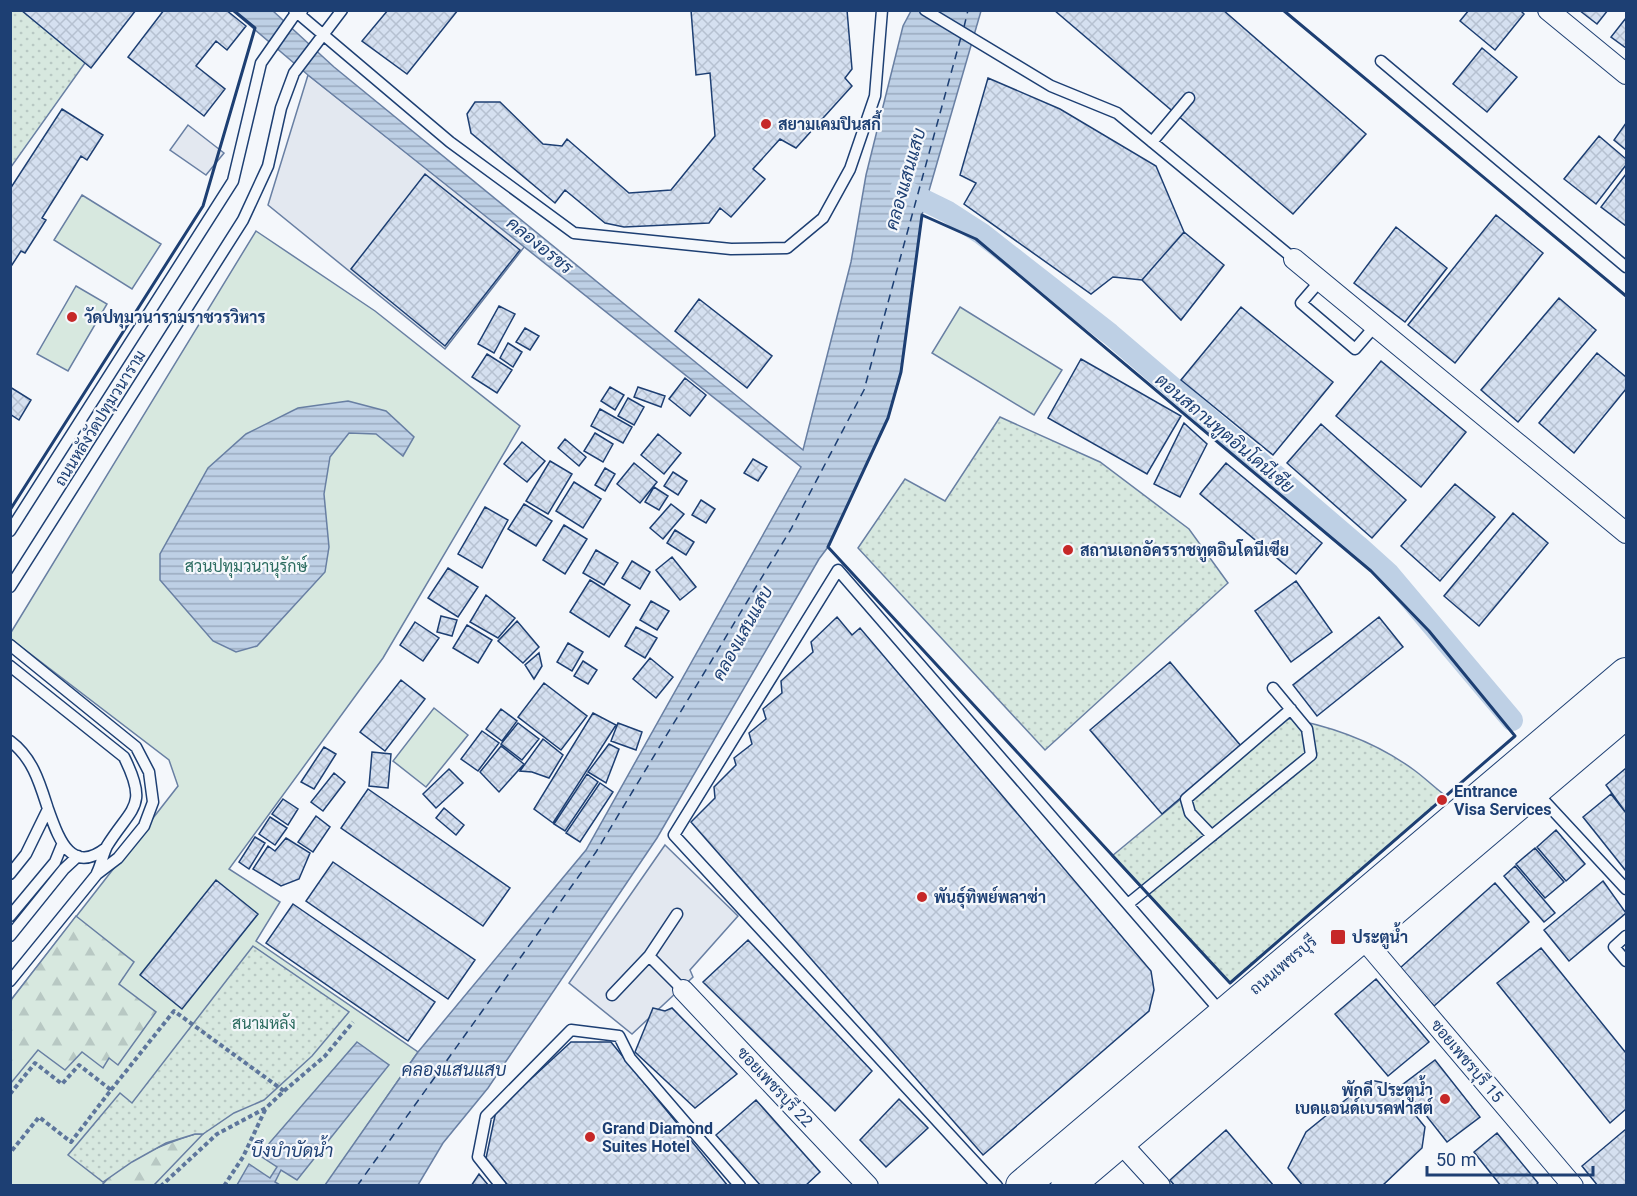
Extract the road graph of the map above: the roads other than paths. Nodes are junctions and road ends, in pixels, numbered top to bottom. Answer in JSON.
{"nodes":[{"id":1,"x":342,"y":10,"type":"edge"},
{"id":2,"x":882,"y":10,"type":"edge"},
{"id":3,"x":926,"y":10,"type":"edge"},
{"id":4,"x":1548,"y":10,"type":"edge"},
{"id":5,"x":298,"y":11,"type":"edge"},
{"id":6,"x":322,"y":34,"type":"junction"},
{"id":7,"x":1381,"y":61,"type":"dead end"},
{"id":8,"x":1626,"y":74,"type":"edge"},
{"id":9,"x":1189,"y":98,"type":"dead end"},
{"id":10,"x":1152,"y":142,"type":"junction"},
{"id":11,"x":1294,"y":259,"type":"joint"},
{"id":12,"x":1626,"y":267,"type":"edge"},
{"id":13,"x":1320,"y":281,"type":"junction"},
{"id":14,"x":1375,"y":326,"type":"junction"},
{"id":15,"x":10,"y":531,"type":"edge"},
{"id":16,"x":1626,"y":533,"type":"edge"},
{"id":17,"x":10,"y":587,"type":"edge"},
{"id":18,"x":10,"y":645,"type":"edge"},
{"id":19,"x":10,"y":666,"type":"edge"},
{"id":20,"x":1626,"y":674,"type":"edge"},
{"id":21,"x":1273,"y":688,"type":"dead end"},
{"id":22,"x":1291,"y":709,"type":"junction"},
{"id":23,"x":1626,"y":712,"type":"edge"},
{"id":24,"x":10,"y":741,"type":"edge"},
{"id":25,"x":1534,"y":790,"type":"junction"},
{"id":26,"x":48,"y":809,"type":"junction"},
{"id":27,"x":1212,"y":836,"type":"junction"},
{"id":28,"x":62,"y":845,"type":"junction"},
{"id":29,"x":106,"y":847,"type":"junction"},
{"id":30,"x":78,"y":856,"type":"junction"},
{"id":31,"x":10,"y":874,"type":"edge"},
{"id":32,"x":97,"y":874,"type":"junction"},
{"id":33,"x":1626,"y":889,"type":"edge"},
{"id":34,"x":1128,"y":904,"type":"junction"},
{"id":35,"x":677,"y":914,"type":"dead end"},
{"id":36,"x":10,"y":916,"type":"edge"},
{"id":37,"x":10,"y":936,"type":"edge"},
{"id":38,"x":1361,"y":936,"type":"junction"},
{"id":39,"x":1626,"y":936,"type":"edge"},
{"id":40,"x":649,"y":956,"type":"junction"},
{"id":41,"x":1626,"y":961,"type":"edge"},
{"id":42,"x":10,"y":981,"type":"edge"},
{"id":43,"x":683,"y":990,"type":"joint"},
{"id":44,"x":612,"y":995,"type":"dead end"},
{"id":45,"x":1224,"y":1015,"type":"junction"},
{"id":46,"x":1119,"y":1141,"type":"junction"},
{"id":47,"x":501,"y":1185,"type":"edge"},
{"id":48,"x":740,"y":1185,"type":"edge"},
{"id":49,"x":867,"y":1185,"type":"edge"},
{"id":50,"x":996,"y":1185,"type":"edge"},
{"id":51,"x":1022,"y":1185,"type":"edge"},
{"id":52,"x":1066,"y":1185,"type":"edge"},
{"id":53,"x":1160,"y":1185,"type":"edge"},
{"id":54,"x":1573,"y":1185,"type":"edge"}],
"edges":[{"from":1,"to":6,"type":"lane","name":"ถนนหลังวัดปทุมวนาราม"},
{"from":2,"to":6,"type":"lane"},
{"from":3,"to":10,"type":"lane"},
{"from":4,"to":8,"type":"street"},
{"from":5,"to":6,"type":"lane"},
{"from":5,"to":15,"type":"lane","name":"ถนนหลังวัดปทุมวนาราม"},
{"from":6,"to":17,"type":"lane","name":"ถนนหลังวัดปทุมวนาราม"},
{"from":7,"to":12,"type":"lane"},
{"from":9,"to":10,"type":"lane"},
{"from":10,"to":11,"type":"lane"},
{"from":11,"to":13,"type":"street"},
{"from":13,"to":14,"type":"street"},
{"from":13,"to":14,"type":"lane"},
{"from":14,"to":16,"type":"street"},
{"from":18,"to":32,"type":"lane"},
{"from":19,"to":29,"type":"lane"},
{"from":20,"to":45,"type":"main road","name":"ถนนเพชรบุรี"},
{"from":21,"to":22,"type":"lane"},
{"from":22,"to":27,"type":"lane"},
{"from":22,"to":27,"type":"lane"},
{"from":23,"to":25,"type":"main road","name":"ถนนเพชรบุรี"},
{"from":24,"to":26,"type":"lane"},
{"from":25,"to":33,"type":"lane"},
{"from":25,"to":38,"type":"main road","name":"ถนนเพชรบุรี"},
{"from":26,"to":28,"type":"lane"},
{"from":26,"to":31,"type":"lane"},
{"from":27,"to":34,"type":"lane"},
{"from":28,"to":30,"type":"lane"},
{"from":28,"to":36,"type":"lane"},
{"from":29,"to":30,"type":"lane"},
{"from":29,"to":32,"type":"lane"},
{"from":30,"to":37,"type":"lane"},
{"from":32,"to":42,"type":"lane"},
{"from":34,"to":45,"type":"lane"},
{"from":34,"to":50,"type":"lane"},
{"from":35,"to":40,"type":"lane"},
{"from":38,"to":46,"type":"main road","name":"ถนนเพชรบุรี"},
{"from":38,"to":54,"type":"street","name":"ซอยเพชรบุรี 15"},
{"from":39,"to":41,"type":"lane"},
{"from":40,"to":43,"type":"lane"},
{"from":40,"to":44,"type":"lane"},
{"from":43,"to":49,"type":"street","name":"ซอยเพชรบุรี 22"},
{"from":45,"to":51,"type":"main road","name":"ถนนเพชรบุรี"},
{"from":46,"to":52,"type":"main road","name":"ถนนเพชรบุรี"},
{"from":46,"to":53,"type":"street"},
{"from":47,"to":48,"type":"lane"}]}
